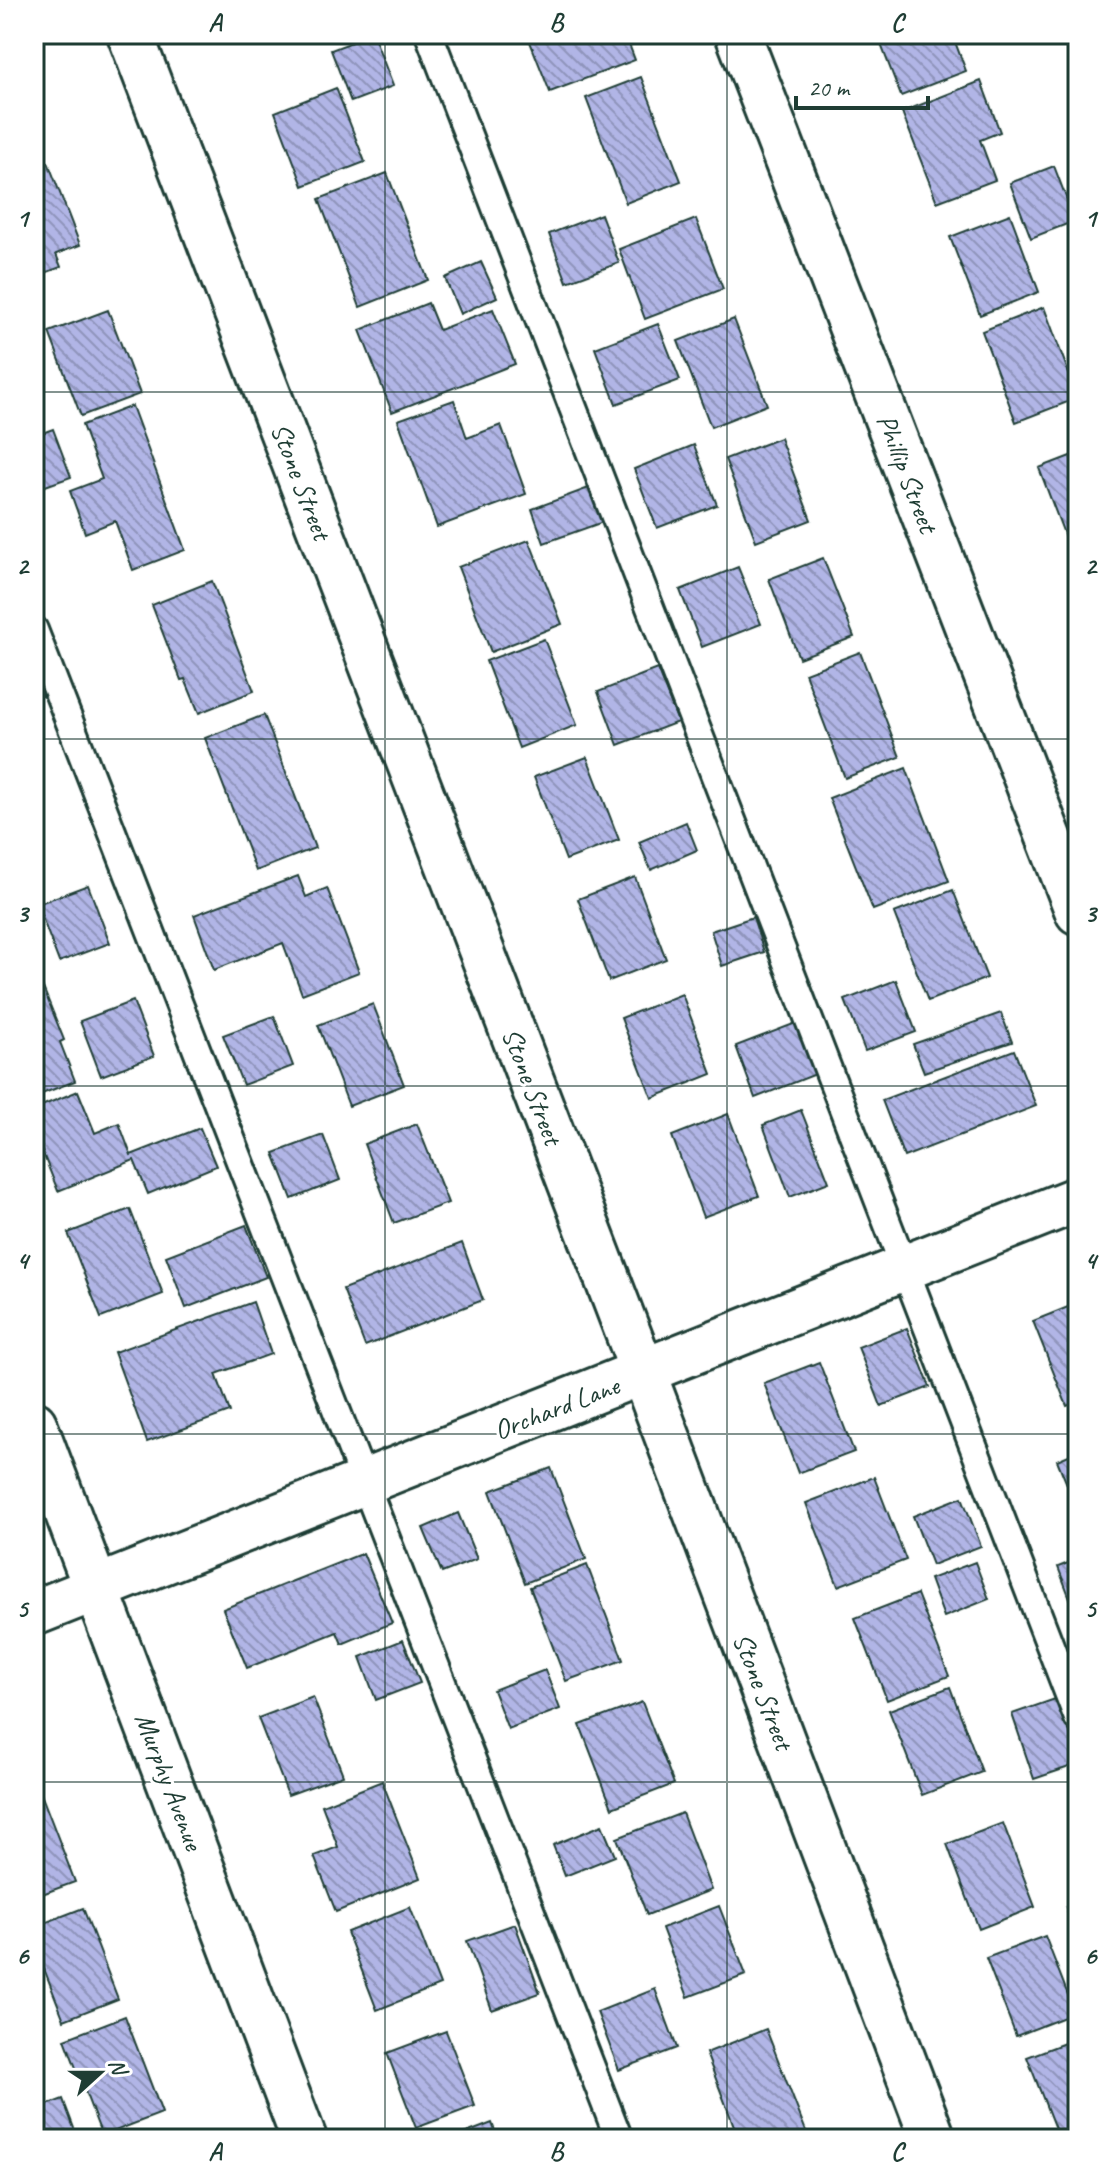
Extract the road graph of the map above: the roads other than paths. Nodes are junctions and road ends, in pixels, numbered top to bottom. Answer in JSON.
{"nodes":[{"id":1,"x":130,"y":34,"type":"edge"},
{"id":2,"x":429,"y":34,"type":"edge"},
{"id":3,"x":738,"y":34,"type":"edge"},
{"id":4,"x":34,"y":630,"type":"edge"},
{"id":5,"x":1078,"y":912,"type":"edge"},
{"id":6,"x":1078,"y":1199,"type":"edge"},
{"id":7,"x":903,"y":1269,"type":"junction"},
{"id":8,"x":643,"y":1372,"type":"junction"},
{"id":9,"x":34,"y":1424,"type":"edge"},
{"id":10,"x":363,"y":1482,"type":"junction"},
{"id":11,"x":98,"y":1587,"type":"junction"},
{"id":12,"x":34,"y":1613,"type":"edge"},
{"id":13,"x":1078,"y":1718,"type":"edge"},
{"id":14,"x":304,"y":2139,"type":"edge"},
{"id":15,"x":619,"y":2139,"type":"edge"},
{"id":16,"x":933,"y":2139,"type":"edge"}],
"edges":[{"from":1,"to":8,"type":"street","name":"Stone Street"},
{"from":2,"to":7,"type":"lane"},
{"from":3,"to":5,"type":"street","name":"Phillip Street"},
{"from":4,"to":10,"type":"lane"},
{"from":6,"to":7,"type":"street","name":"Orchard Lane"},
{"from":7,"to":8,"type":"street","name":"Orchard Lane"},
{"from":7,"to":13,"type":"lane"},
{"from":8,"to":10,"type":"street","name":"Orchard Lane"},
{"from":8,"to":16,"type":"street","name":"Stone Street"},
{"from":9,"to":11,"type":"street","name":"Murphy Avenue"},
{"from":10,"to":11,"type":"street","name":"Orchard Lane"},
{"from":10,"to":15,"type":"lane"},
{"from":11,"to":12,"type":"street","name":"Orchard Lane"},
{"from":11,"to":14,"type":"street","name":"Murphy Avenue"}]}
